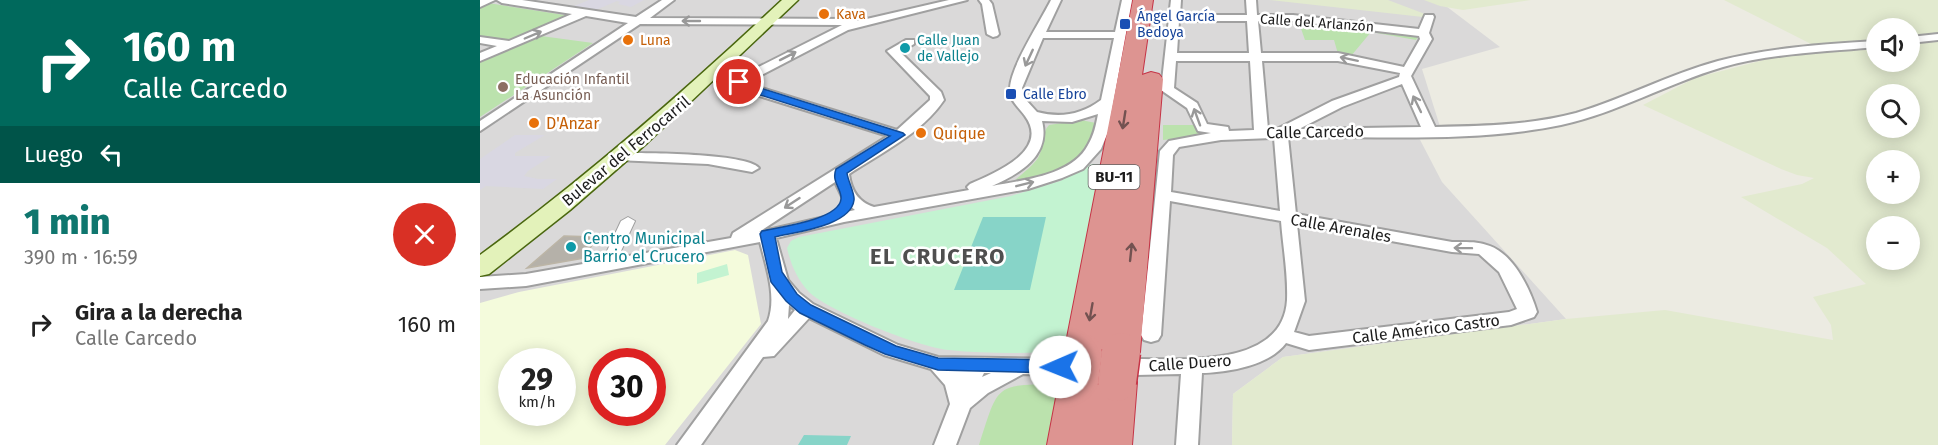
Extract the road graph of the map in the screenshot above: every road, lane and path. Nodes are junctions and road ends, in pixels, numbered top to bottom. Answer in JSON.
{"nodes":[{"id":1,"x":490,"y":0,"type":"edge"},
{"id":2,"x":502,"y":0,"type":"edge"},
{"id":3,"x":669,"y":0,"type":"edge"},
{"id":4,"x":783,"y":0,"type":"edge"},
{"id":5,"x":791,"y":0,"type":"edge"},
{"id":6,"x":962,"y":0,"type":"edge"},
{"id":7,"x":984,"y":0,"type":"edge"},
{"id":8,"x":1056,"y":0,"type":"edge"},
{"id":9,"x":1127,"y":0,"type":"edge"},
{"id":10,"x":1251,"y":0,"type":"edge"},
{"id":11,"x":480,"y":4,"type":"edge"},
{"id":12,"x":1163,"y":4,"type":"edge"},
{"id":13,"x":586,"y":13,"type":"junction"},
{"id":14,"x":1429,"y":17,"type":"dead end"},
{"id":15,"x":1251,"y":18,"type":"junction"},
{"id":16,"x":638,"y":21,"type":"junction"},
{"id":17,"x":765,"y":21,"type":"junction"},
{"id":18,"x":838,"y":26,"type":"junction"},
{"id":19,"x":1424,"y":33,"type":"junction"},
{"id":20,"x":993,"y":34,"type":"dead end"},
{"id":21,"x":1040,"y":35,"type":"junction"},
{"id":22,"x":1120,"y":35,"type":"junction"},
{"id":23,"x":1938,"y":37,"type":"edge"},
{"id":24,"x":1920,"y":39,"type":"edge"},
{"id":25,"x":480,"y":40,"type":"edge"},
{"id":26,"x":910,"y":42,"type":"dead end"},
{"id":27,"x":510,"y":44,"type":"junction"},
{"id":28,"x":1866,"y":45,"type":"edge"},
{"id":29,"x":480,"y":57,"type":"edge"},
{"id":30,"x":1171,"y":57,"type":"junction"},
{"id":31,"x":1254,"y":57,"type":"junction"},
{"id":32,"x":1406,"y":75,"type":"junction"},
{"id":33,"x":1108,"y":101,"type":"junction"},
{"id":34,"x":1035,"y":123,"type":"junction"},
{"id":35,"x":480,"y":127,"type":"edge"},
{"id":36,"x":1429,"y":129,"type":"junction"},
{"id":37,"x":1255,"y":132,"type":"junction"},
{"id":38,"x":1281,"y":133,"type":"junction"},
{"id":39,"x":899,"y":135,"type":"junction"},
{"id":40,"x":621,"y":157,"type":"junction"},
{"id":41,"x":752,"y":168,"type":"dead end"},
{"id":42,"x":841,"y":171,"type":"junction"},
{"id":43,"x":1162,"y":195,"type":"junction"},
{"id":44,"x":848,"y":196,"type":"junction"},
{"id":45,"x":927,"y":203,"type":"junction"},
{"id":46,"x":876,"y":211,"type":"junction"},
{"id":47,"x":1289,"y":219,"type":"junction"},
{"id":48,"x":628,"y":221,"type":"dead end"},
{"id":49,"x":825,"y":221,"type":"junction"},
{"id":50,"x":767,"y":234,"type":"junction"},
{"id":51,"x":728,"y":244,"type":"junction"},
{"id":52,"x":480,"y":257,"type":"edge"},
{"id":53,"x":607,"y":266,"type":"junction"},
{"id":54,"x":480,"y":268,"type":"edge"},
{"id":55,"x":1509,"y":276,"type":"joint"},
{"id":56,"x":779,"y":282,"type":"junction"},
{"id":57,"x":480,"y":283,"type":"edge"},
{"id":58,"x":806,"y":309,"type":"junction"},
{"id":59,"x":828,"y":321,"type":"junction"},
{"id":60,"x":777,"y":323,"type":"junction"},
{"id":61,"x":1284,"y":336,"type":"junction"},
{"id":62,"x":768,"y":350,"type":"junction"},
{"id":63,"x":1107,"y":362,"type":"junction"},
{"id":64,"x":938,"y":364,"type":"junction"},
{"id":65,"x":1192,"y":365,"type":"junction"},
{"id":66,"x":976,"y":366,"type":"junction"},
{"id":67,"x":1022,"y":367,"type":"junction"},
{"id":68,"x":742,"y":374,"type":"junction"},
{"id":69,"x":961,"y":404,"type":"junction"},
{"id":70,"x":688,"y":445,"type":"edge"},
{"id":71,"x":945,"y":445,"type":"edge"},
{"id":72,"x":1069,"y":445,"type":"edge"},
{"id":73,"x":1110,"y":445,"type":"edge"},
{"id":74,"x":1187,"y":445,"type":"edge"}],
"edges":[{"from":1,"to":11,"type":"street"},
{"from":2,"to":13,"type":"street"},
{"from":3,"to":16,"type":"street"},
{"from":4,"to":17,"type":"main road","name":"Bulevar del Ferrocarril"},
{"from":5,"to":17,"type":"main road","name":"Bulevar del Ferrocarril"},
{"from":6,"to":18,"type":"street"},
{"from":7,"to":20,"type":"street"},
{"from":8,"to":21,"type":"street"},
{"from":9,"to":22,"type":"street"},
{"from":10,"to":15,"type":"street"},
{"from":12,"to":15,"type":"street","name":"Calle del Arlanzón"},
{"from":12,"to":30,"type":"street"},
{"from":12,"to":63,"type":"highway","number":"BU-11"},
{"from":13,"to":16,"type":"street"},
{"from":27,"to":13,"type":"street","one_way":true},
{"from":14,"to":19,"type":"street"},
{"from":15,"to":19,"type":"street","name":"Calle del Arlanzón"},
{"from":15,"to":31,"type":"street"},
{"from":17,"to":16,"type":"street","one_way":true},
{"from":16,"to":35,"type":"street"},
{"from":17,"to":18,"type":"street"},
{"from":17,"to":40,"type":"main road","name":"Bulevar del Ferrocarril"},
{"from":17,"to":52,"type":"main road","name":"Bulevar del Ferrocarril"},
{"from":39,"to":18,"type":"street","one_way":true},
{"from":19,"to":32,"type":"street"},
{"from":21,"to":22,"type":"street"},
{"from":21,"to":34,"type":"street","one_way":true},
{"from":22,"to":33,"type":"street"},
{"from":23,"to":24,"type":"street"},
{"from":25,"to":27,"type":"street"},
{"from":26,"to":39,"type":"street"},
{"from":27,"to":29,"type":"street"},
{"from":28,"to":36,"type":"street","name":"Calle Carcedo"},
{"from":30,"to":31,"type":"street"},
{"from":37,"to":30,"type":"street","one_way":true},
{"from":32,"to":31,"type":"street","one_way":true},
{"from":31,"to":37,"type":"street"},
{"from":36,"to":32,"type":"street","one_way":true},
{"from":32,"to":38,"type":"street"},
{"from":33,"to":34,"type":"street"},
{"from":45,"to":33,"type":"street","one_way":true},
{"from":34,"to":45,"type":"street"},
{"from":36,"to":38,"type":"street","name":"Calle Carcedo"},
{"from":37,"to":38,"type":"street","name":"Calle Carcedo"},
{"from":37,"to":43,"type":"street","name":"Calle Carcedo"},
{"from":38,"to":47,"type":"street"},
{"from":39,"to":42,"type":"street"},
{"from":40,"to":41,"type":"street"},
{"from":40,"to":54,"type":"main road","name":"Bulevar del Ferrocarril"},
{"from":42,"to":44,"type":"street"},
{"from":42,"to":51,"type":"street","one_way":true},
{"from":43,"to":47,"type":"street","name":"Calle Arenales"},
{"from":43,"to":63,"type":"street"},
{"from":44,"to":46,"type":"street"},
{"from":44,"to":49,"type":"street"},
{"from":45,"to":46,"type":"street"},
{"from":46,"to":49,"type":"street"},
{"from":55,"to":47,"type":"street","name":"Calle Arenales","one_way":true},
{"from":47,"to":61,"type":"street"},
{"from":48,"to":53,"type":"street"},
{"from":49,"to":50,"type":"street"},
{"from":50,"to":51,"type":"street"},
{"from":50,"to":56,"type":"street","name":"Calle Duero"},
{"from":51,"to":53,"type":"street"},
{"from":53,"to":57,"type":"street"},
{"from":55,"to":61,"type":"street","name":"Calle Américo Castro"},
{"from":56,"to":58,"type":"street","name":"Calle Duero"},
{"from":56,"to":60,"type":"street"},
{"from":58,"to":59,"type":"street","name":"Calle Duero"},
{"from":58,"to":60,"type":"street"},
{"from":58,"to":62,"type":"street"},
{"from":59,"to":62,"type":"street"},
{"from":59,"to":64,"type":"street","name":"Calle Duero"},
{"from":60,"to":68,"type":"street"},
{"from":61,"to":65,"type":"street","name":"Calle Duero"},
{"from":62,"to":68,"type":"street"},
{"from":63,"to":65,"type":"street","name":"Calle Duero"},
{"from":63,"to":67,"type":"street","name":"Calle Duero"},
{"from":63,"to":72,"type":"highway","number":"BU-11"},
{"from":63,"to":73,"type":"highway","number":"BU-11"},
{"from":64,"to":66,"type":"street","name":"Calle Duero"},
{"from":64,"to":69,"type":"street"},
{"from":65,"to":74,"type":"street"},
{"from":66,"to":67,"type":"street","name":"Calle Duero"},
{"from":66,"to":69,"type":"street"},
{"from":67,"to":69,"type":"street"},
{"from":68,"to":70,"type":"street"},
{"from":69,"to":71,"type":"street"}]}
